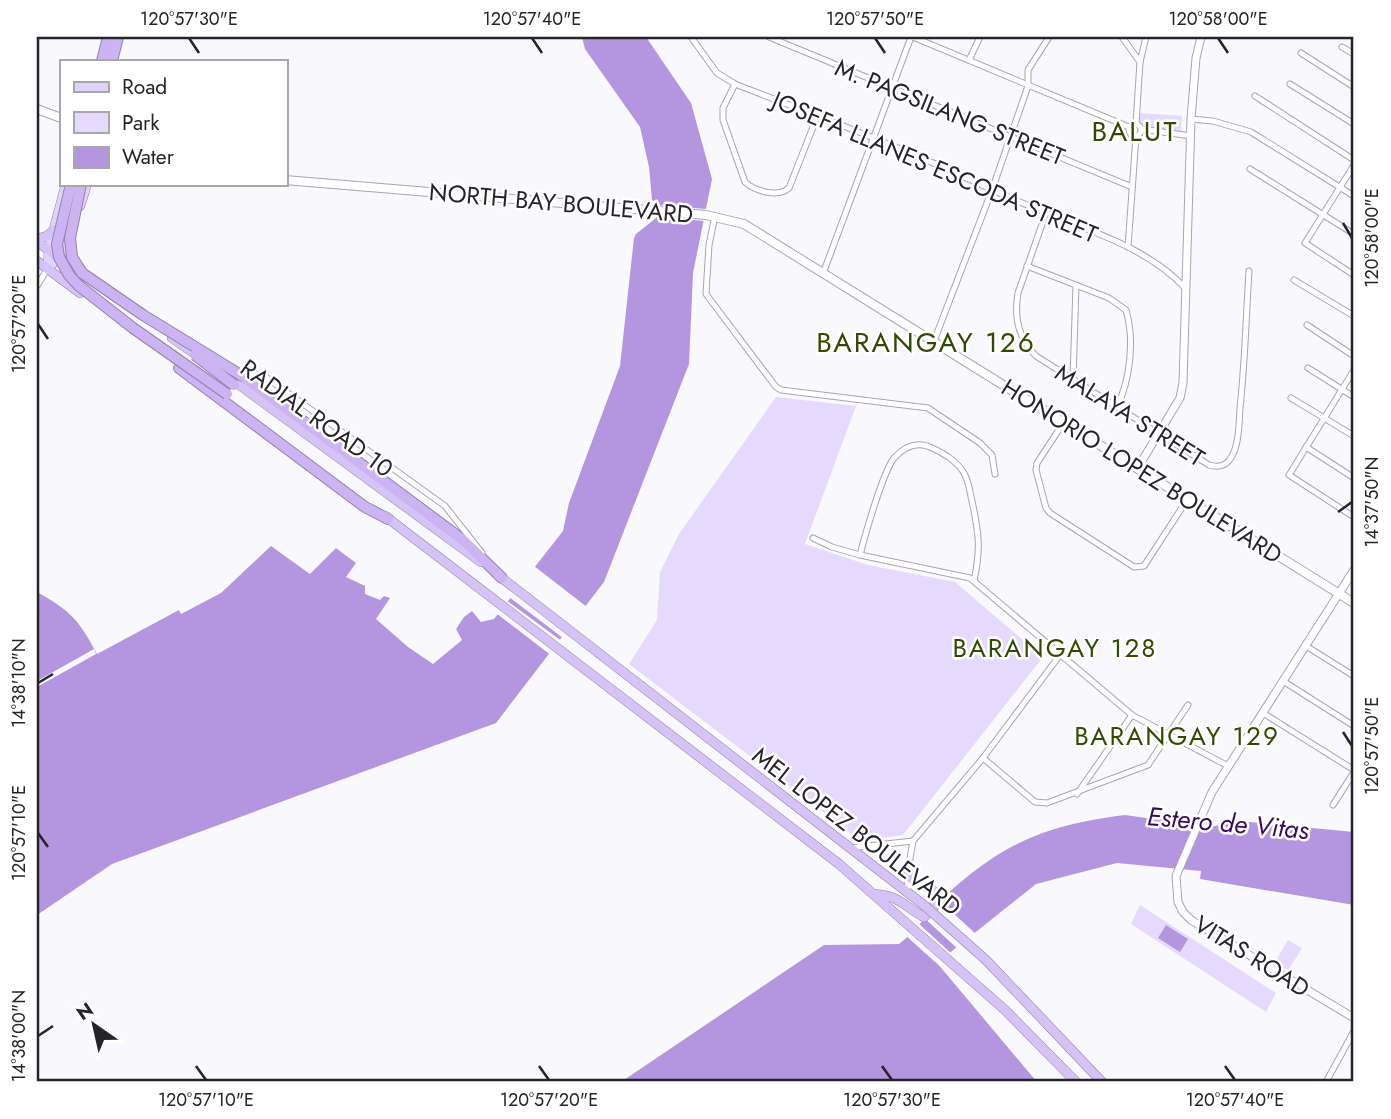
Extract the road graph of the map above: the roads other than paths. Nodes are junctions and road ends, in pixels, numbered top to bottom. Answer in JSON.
{"nodes":[{"id":1,"x":106,"y":37,"type":"edge"},
{"id":2,"x":119,"y":37,"type":"edge"},
{"id":3,"x":691,"y":37,"type":"edge"},
{"id":4,"x":769,"y":37,"type":"edge"},
{"id":5,"x":912,"y":37,"type":"edge"},
{"id":6,"x":980,"y":37,"type":"edge"},
{"id":7,"x":1049,"y":37,"type":"edge"},
{"id":8,"x":1122,"y":37,"type":"edge"},
{"id":9,"x":1146,"y":37,"type":"edge"},
{"id":10,"x":1201,"y":37,"type":"edge"},
{"id":11,"x":1342,"y":47,"type":"dead end"},
{"id":12,"x":1301,"y":53,"type":"dead end"},
{"id":13,"x":1354,"y":54,"type":"edge"},
{"id":14,"x":100,"y":60,"type":"edge"},
{"id":15,"x":113,"y":60,"type":"edge"},
{"id":16,"x":969,"y":60,"type":"junction"},
{"id":17,"x":1140,"y":62,"type":"junction"},
{"id":18,"x":735,"y":84,"type":"junction"},
{"id":19,"x":1290,"y":84,"type":"dead end"},
{"id":20,"x":1028,"y":86,"type":"junction"},
{"id":21,"x":892,"y":88,"type":"junction"},
{"id":22,"x":1354,"y":88,"type":"edge"},
{"id":23,"x":1255,"y":96,"type":"dead end"},
{"id":24,"x":37,"y":109,"type":"edge"},
{"id":25,"x":817,"y":117,"type":"junction"},
{"id":26,"x":60,"y":118,"type":"edge"},
{"id":27,"x":1191,"y":119,"type":"junction"},
{"id":28,"x":1354,"y":124,"type":"edge"},
{"id":29,"x":1139,"y":126,"type":"junction"},
{"id":30,"x":1129,"y":127,"type":"junction"},
{"id":31,"x":1136,"y":136,"type":"junction"},
{"id":32,"x":1191,"y":136,"type":"junction"},
{"id":33,"x":1010,"y":137,"type":"junction"},
{"id":34,"x":873,"y":139,"type":"junction"},
{"id":35,"x":1354,"y":163,"type":"edge"},
{"id":36,"x":1250,"y":170,"type":"dead end"},
{"id":37,"x":287,"y":180,"type":"edge"},
{"id":38,"x":67,"y":186,"type":"edge"},
{"id":39,"x":68,"y":186,"type":"edge"},
{"id":40,"x":81,"y":186,"type":"edge"},
{"id":41,"x":86,"y":186,"type":"edge"},
{"id":42,"x":1132,"y":187,"type":"junction"},
{"id":43,"x":1341,"y":187,"type":"junction"},
{"id":44,"x":992,"y":190,"type":"junction"},
{"id":45,"x":1354,"y":195,"type":"edge"},
{"id":46,"x":1045,"y":214,"type":"junction"},
{"id":47,"x":1323,"y":215,"type":"junction"},
{"id":48,"x":710,"y":216,"type":"junction"},
{"id":49,"x":54,"y":230,"type":"junction"},
{"id":50,"x":1354,"y":234,"type":"edge"},
{"id":51,"x":37,"y":240,"type":"edge"},
{"id":52,"x":66,"y":240,"type":"junction"},
{"id":53,"x":1128,"y":247,"type":"junction"},
{"id":54,"x":49,"y":248,"type":"junction"},
{"id":55,"x":60,"y":257,"type":"junction"},
{"id":56,"x":37,"y":261,"type":"edge"},
{"id":57,"x":1027,"y":266,"type":"junction"},
{"id":58,"x":48,"y":268,"type":"junction"},
{"id":59,"x":824,"y":271,"type":"junction"},
{"id":60,"x":1249,"y":271,"type":"dead end"},
{"id":61,"x":79,"y":274,"type":"junction"},
{"id":62,"x":1354,"y":275,"type":"edge"},
{"id":63,"x":1294,"y":280,"type":"dead end"},
{"id":64,"x":1076,"y":285,"type":"junction"},
{"id":65,"x":37,"y":286,"type":"edge"},
{"id":66,"x":1187,"y":291,"type":"junction"},
{"id":67,"x":143,"y":315,"type":"junction"},
{"id":68,"x":1354,"y":316,"type":"edge"},
{"id":69,"x":1307,"y":325,"type":"dead end"},
{"id":70,"x":133,"y":328,"type":"junction"},
{"id":71,"x":934,"y":341,"type":"junction"},
{"id":72,"x":1354,"y":356,"type":"edge"},
{"id":73,"x":1308,"y":368,"type":"dead end"},
{"id":74,"x":1354,"y":370,"type":"edge"},
{"id":75,"x":222,"y":372,"type":"junction"},
{"id":76,"x":1073,"y":379,"type":"junction"},
{"id":77,"x":211,"y":387,"type":"junction"},
{"id":78,"x":1342,"y":389,"type":"junction"},
{"id":79,"x":1354,"y":397,"type":"edge"},
{"id":80,"x":1291,"y":398,"type":"dead end"},
{"id":81,"x":1117,"y":407,"type":"junction"},
{"id":82,"x":1324,"y":418,"type":"junction"},
{"id":83,"x":1063,"y":422,"type":"junction"},
{"id":84,"x":1160,"y":434,"type":"junction"},
{"id":85,"x":1354,"y":436,"type":"edge"},
{"id":86,"x":1306,"y":447,"type":"junction"},
{"id":87,"x":1137,"y":468,"type":"junction"},
{"id":88,"x":995,"y":474,"type":"dead end"},
{"id":89,"x":1354,"y":478,"type":"edge"},
{"id":90,"x":1187,"y":500,"type":"junction"},
{"id":91,"x":1354,"y":517,"type":"edge"},
{"id":92,"x":388,"y":519,"type":"junction"},
{"id":93,"x":813,"y":538,"type":"dead end"},
{"id":94,"x":860,"y":555,"type":"junction"},
{"id":95,"x":1354,"y":570,"type":"edge"},
{"id":96,"x":502,"y":578,"type":"junction"},
{"id":97,"x":974,"y":581,"type":"junction"},
{"id":98,"x":1339,"y":594,"type":"junction"},
{"id":99,"x":1354,"y":603,"type":"edge"},
{"id":100,"x":570,"y":632,"type":"joint"},
{"id":101,"x":1306,"y":646,"type":"junction"},
{"id":102,"x":558,"y":650,"type":"joint"},
{"id":103,"x":1060,"y":655,"type":"junction"},
{"id":104,"x":1354,"y":676,"type":"edge"},
{"id":105,"x":1283,"y":681,"type":"junction"},
{"id":106,"x":1188,"y":705,"type":"dead end"},
{"id":107,"x":1263,"y":713,"type":"junction"},
{"id":108,"x":1132,"y":715,"type":"junction"},
{"id":109,"x":1354,"y":726,"type":"edge"},
{"id":110,"x":1169,"y":736,"type":"junction"},
{"id":111,"x":983,"y":758,"type":"junction"},
{"id":112,"x":1228,"y":766,"type":"junction"},
{"id":113,"x":1354,"y":771,"type":"edge"},
{"id":114,"x":1077,"y":794,"type":"junction"},
{"id":115,"x":1333,"y":805,"type":"dead end"},
{"id":116,"x":913,"y":841,"type":"junction"},
{"id":117,"x":849,"y":848,"type":"junction"},
{"id":118,"x":907,"y":876,"type":"junction"},
{"id":119,"x":908,"y":892,"type":"junction"},
{"id":120,"x":874,"y":894,"type":"junction"},
{"id":121,"x":1354,"y":1018,"type":"edge"},
{"id":122,"x":1354,"y":1031,"type":"edge"},
{"id":123,"x":1076,"y":1082,"type":"edge"},
{"id":124,"x":1102,"y":1082,"type":"edge"},
{"id":125,"x":1326,"y":1082,"type":"edge"}],
"edges":[{"from":1,"to":14,"type":"highway"},
{"from":2,"to":15,"type":"highway"},
{"from":3,"to":18,"type":"street","name":"JOSEFA LLANES ESCODA STREET"},
{"from":4,"to":21,"type":"street","name":"M. PAGSILANG STREET"},
{"from":5,"to":16,"type":"street"},
{"from":5,"to":21,"type":"street"},
{"from":6,"to":16,"type":"street"},
{"from":7,"to":20,"type":"street"},
{"from":8,"to":17,"type":"street"},
{"from":9,"to":17,"type":"street"},
{"from":10,"to":27,"type":"street"},
{"from":11,"to":13,"type":"street"},
{"from":12,"to":22,"type":"street"},
{"from":16,"to":20,"type":"street"},
{"from":17,"to":29,"type":"street"},
{"from":18,"to":25,"type":"street","name":"JOSEFA LLANES ESCODA STREET"},
{"from":18,"to":25,"type":"street"},
{"from":19,"to":28,"type":"street"},
{"from":20,"to":30,"type":"street"},
{"from":20,"to":33,"type":"street"},
{"from":21,"to":33,"type":"street","name":"M. PAGSILANG STREET"},
{"from":21,"to":34,"type":"street"},
{"from":23,"to":35,"type":"street"},
{"from":24,"to":26,"type":"main road"},
{"from":25,"to":34,"type":"street","name":"JOSEFA LLANES ESCODA STREET"},
{"from":27,"to":32,"type":"street"},
{"from":27,"to":43,"type":"street"},
{"from":29,"to":30,"type":"street"},
{"from":29,"to":31,"type":"street"},
{"from":29,"to":32,"type":"street"},
{"from":30,"to":31,"type":"street"},
{"from":31,"to":42,"type":"street"},
{"from":32,"to":66,"type":"street"},
{"from":33,"to":42,"type":"street","name":"M. PAGSILANG STREET"},
{"from":33,"to":44,"type":"street"},
{"from":34,"to":44,"type":"street","name":"JOSEFA LLANES ESCODA STREET"},
{"from":34,"to":59,"type":"street"},
{"from":35,"to":43,"type":"street"},
{"from":36,"to":47,"type":"street"},
{"from":37,"to":48,"type":"main road","name":"NORTH BAY BOULEVARD"},
{"from":38,"to":49,"type":"main road"},
{"from":39,"to":70,"type":"highway","bridge":true},
{"from":40,"to":67,"type":"highway","bridge":true},
{"from":41,"to":52,"type":"main road"},
{"from":42,"to":53,"type":"street"},
{"from":43,"to":45,"type":"street"},
{"from":43,"to":47,"type":"street"},
{"from":44,"to":46,"type":"street","name":"JOSEFA LLANES ESCODA STREET"},
{"from":44,"to":71,"type":"street"},
{"from":46,"to":53,"type":"street","name":"JOSEFA LLANES ESCODA STREET"},
{"from":46,"to":57,"type":"street","name":"MALAYA STREET"},
{"from":47,"to":50,"type":"street"},
{"from":47,"to":62,"type":"street"},
{"from":48,"to":59,"type":"main road","name":"NORTH BAY BOULEVARD"},
{"from":48,"to":88,"type":"street"},
{"from":49,"to":51,"type":"highway"},
{"from":49,"to":54,"type":"main road"},
{"from":51,"to":54,"type":"highway","name":"RADIAL ROAD 10"},
{"from":52,"to":55,"type":"main road"},
{"from":52,"to":61,"type":"highway"},
{"from":53,"to":66,"type":"street","name":"JOSEFA LLANES ESCODA STREET"},
{"from":54,"to":55,"type":"highway","name":"RADIAL ROAD 10"},
{"from":54,"to":58,"type":"main road"},
{"from":55,"to":58,"type":"main road"},
{"from":55,"to":61,"type":"highway","name":"RADIAL ROAD 10"},
{"from":56,"to":58,"type":"highway","name":"RADIAL ROAD 10"},
{"from":57,"to":64,"type":"street"},
{"from":57,"to":76,"type":"street","name":"MALAYA STREET"},
{"from":58,"to":65,"type":"street"},
{"from":58,"to":77,"type":"highway","name":"RADIAL ROAD 10"},
{"from":59,"to":71,"type":"main road","name":"HONORIO LOPEZ BOULEVARD"},
{"from":60,"to":84,"type":"street","name":"MALAYA STREET"},
{"from":61,"to":75,"type":"highway","name":"RADIAL ROAD 10"},
{"from":63,"to":68,"type":"street"},
{"from":64,"to":76,"type":"street"},
{"from":64,"to":81,"type":"street"},
{"from":66,"to":84,"type":"street"},
{"from":67,"to":70,"type":"highway","bridge":true},
{"from":67,"to":96,"type":"highway","bridge":true},
{"from":69,"to":72,"type":"street"},
{"from":70,"to":92,"type":"highway","bridge":true},
{"from":71,"to":83,"type":"main road","name":"HONORIO LOPEZ BOULEVARD"},
{"from":73,"to":78,"type":"street"},
{"from":74,"to":78,"type":"street"},
{"from":75,"to":77,"type":"highway"},
{"from":75,"to":96,"type":"highway","name":"RADIAL ROAD 10"},
{"from":75,"to":96,"type":"street"},
{"from":76,"to":81,"type":"street","name":"MALAYA STREET"},
{"from":77,"to":92,"type":"highway","name":"RADIAL ROAD 10"},
{"from":78,"to":79,"type":"street"},
{"from":78,"to":82,"type":"street"},
{"from":80,"to":82,"type":"street"},
{"from":81,"to":84,"type":"street","name":"MALAYA STREET"},
{"from":82,"to":85,"type":"street"},
{"from":82,"to":86,"type":"street"},
{"from":83,"to":87,"type":"main road","name":"HONORIO LOPEZ BOULEVARD"},
{"from":83,"to":90,"type":"street"},
{"from":84,"to":87,"type":"street"},
{"from":86,"to":89,"type":"street"},
{"from":86,"to":91,"type":"street"},
{"from":87,"to":90,"type":"main road","name":"HONORIO LOPEZ BOULEVARD"},
{"from":90,"to":98,"type":"main road","name":"HONORIO LOPEZ BOULEVARD"},
{"from":92,"to":102,"type":"highway","name":"RADIAL ROAD 10"},
{"from":93,"to":94,"type":"street"},
{"from":94,"to":97,"type":"street"},
{"from":94,"to":97,"type":"street"},
{"from":95,"to":98,"type":"street"},
{"from":96,"to":100,"type":"highway","name":"RADIAL ROAD 10"},
{"from":97,"to":103,"type":"street"},
{"from":98,"to":99,"type":"main road","name":"HONORIO LOPEZ BOULEVARD"},
{"from":98,"to":101,"type":"street"},
{"from":100,"to":117,"type":"highway","name":"MEL LOPEZ BOULEVARD"},
{"from":101,"to":104,"type":"street"},
{"from":101,"to":105,"type":"street"},
{"from":102,"to":120,"type":"highway","name":"MEL LOPEZ BOULEVARD"},
{"from":103,"to":108,"type":"street"},
{"from":103,"to":111,"type":"street"},
{"from":105,"to":107,"type":"street"},
{"from":105,"to":109,"type":"street"},
{"from":106,"to":110,"type":"street"},
{"from":107,"to":112,"type":"street"},
{"from":107,"to":113,"type":"street"},
{"from":108,"to":110,"type":"street"},
{"from":108,"to":114,"type":"street"},
{"from":110,"to":112,"type":"street"},
{"from":110,"to":114,"type":"street"},
{"from":111,"to":114,"type":"street"},
{"from":111,"to":116,"type":"street"},
{"from":112,"to":121,"type":"street","name":"VITAS ROAD"},
{"from":113,"to":115,"type":"street"},
{"from":116,"to":117,"type":"street"},
{"from":116,"to":118,"type":"street"},
{"from":117,"to":119,"type":"highway","name":"MEL LOPEZ BOULEVARD"},
{"from":118,"to":119,"type":"street"},
{"from":118,"to":120,"type":"highway"},
{"from":119,"to":124,"type":"highway","name":"MEL LOPEZ BOULEVARD","bridge":true},
{"from":120,"to":123,"type":"highway","name":"MEL LOPEZ BOULEVARD"},
{"from":122,"to":125,"type":"street"}]}
